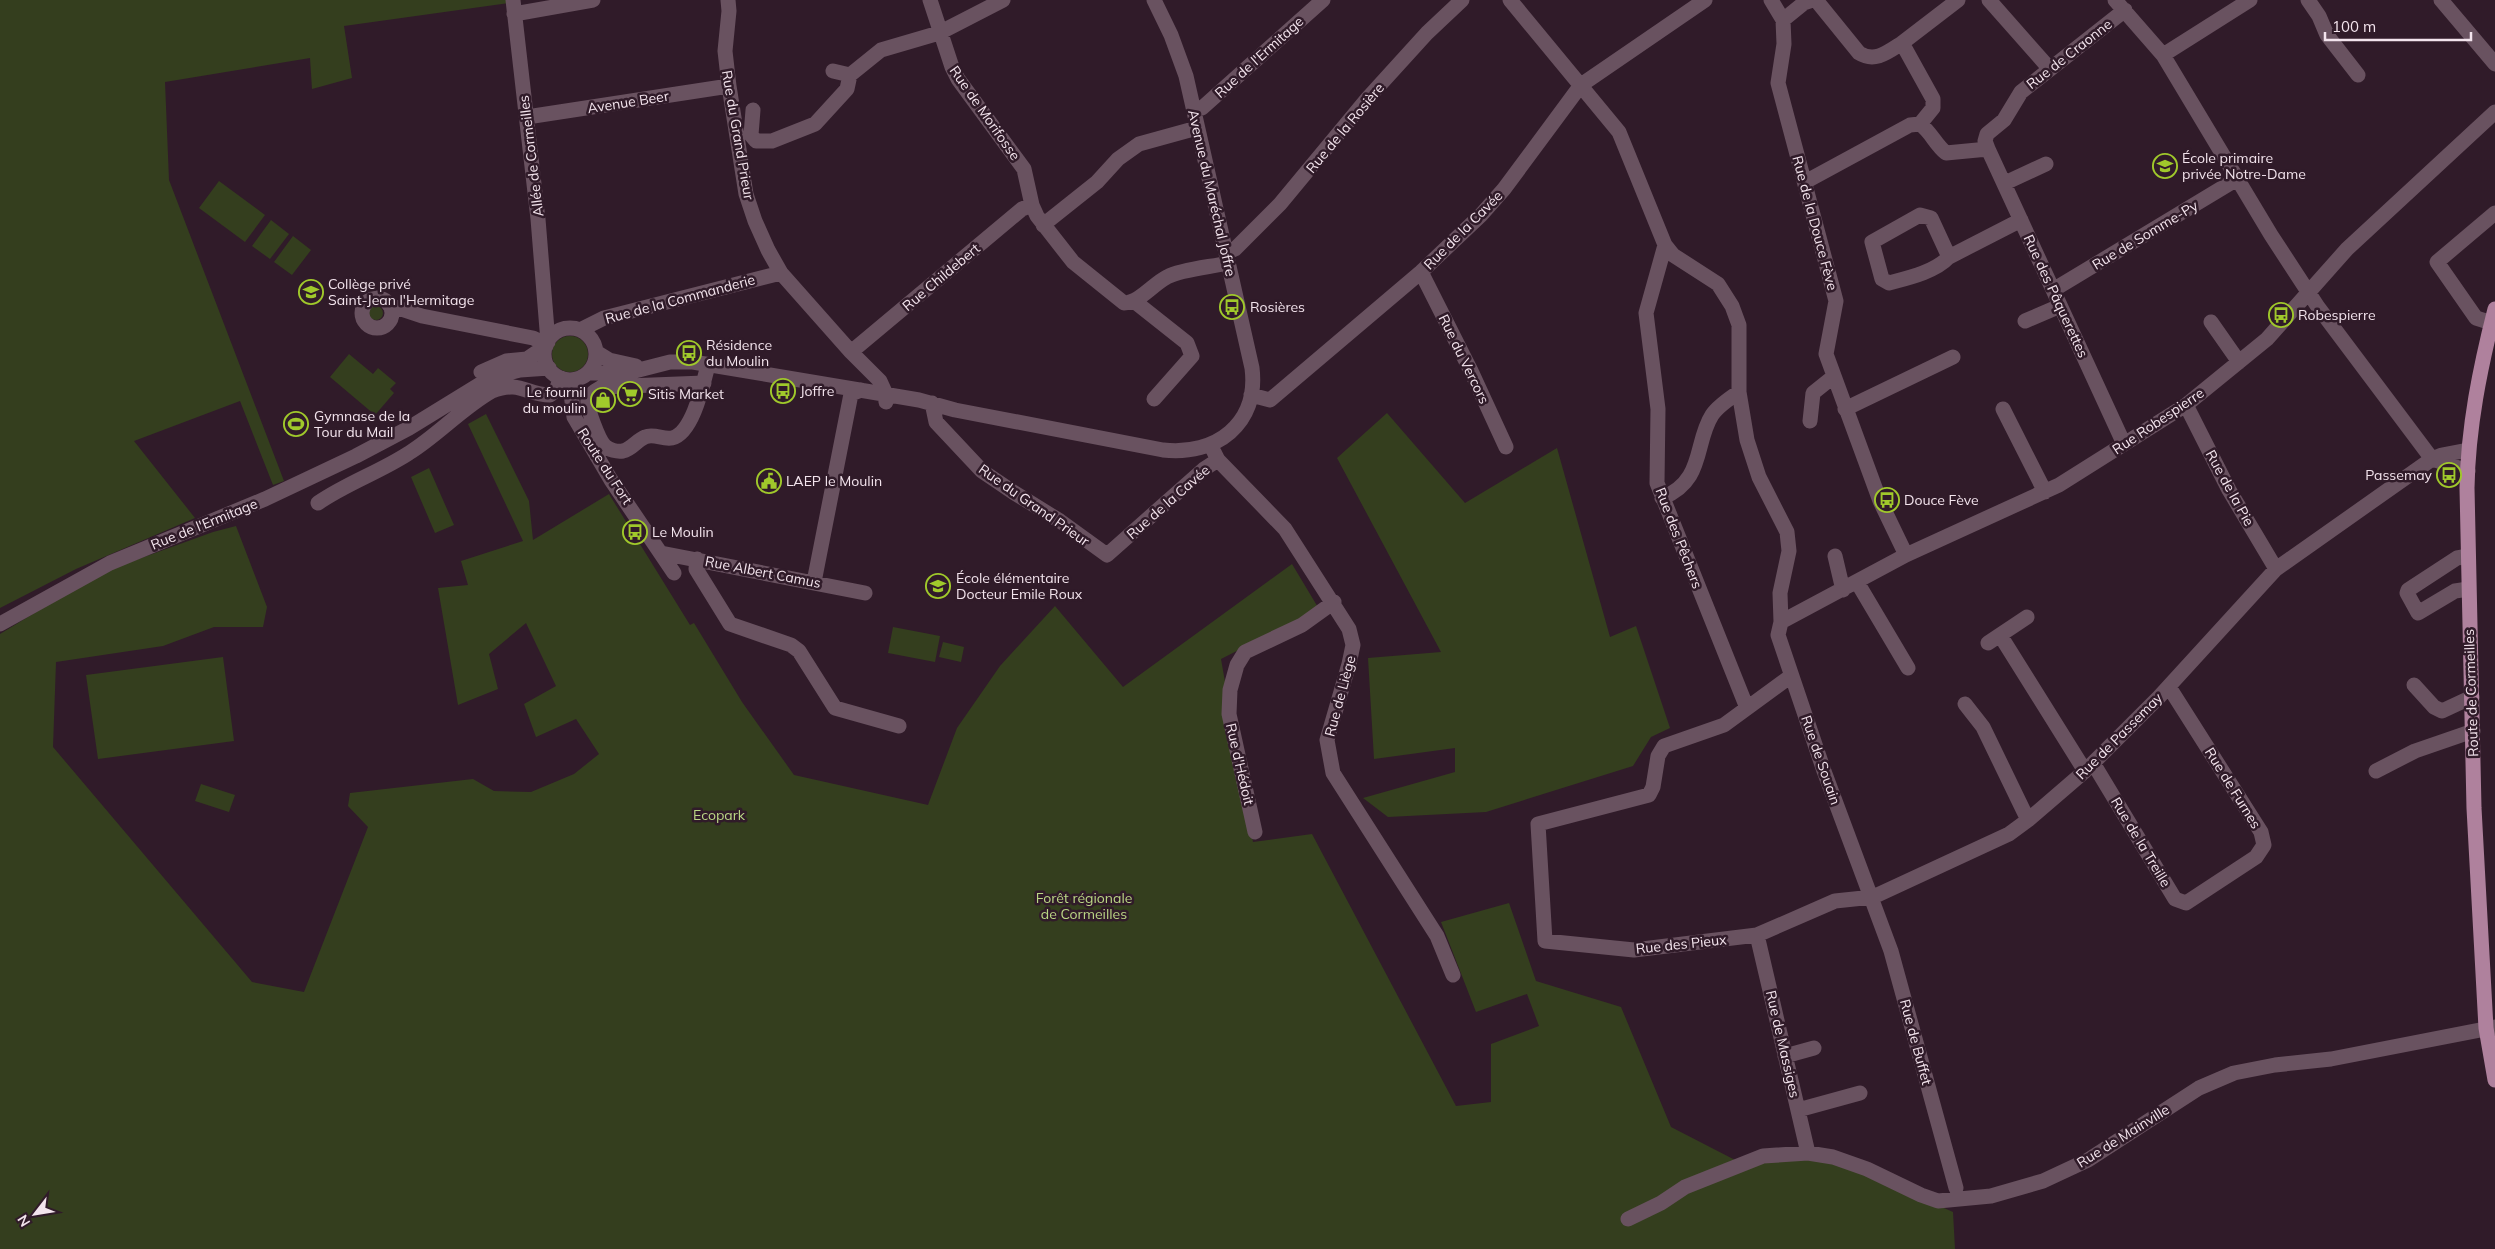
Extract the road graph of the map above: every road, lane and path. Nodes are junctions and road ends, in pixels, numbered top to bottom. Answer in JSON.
{"nodes":[{"id":1,"x":593,"y":0,"type":"edge"},
{"id":2,"x":728,"y":0,"type":"edge"},
{"id":3,"x":930,"y":0,"type":"edge"},
{"id":4,"x":1003,"y":0,"type":"edge"},
{"id":5,"x":1154,"y":0,"type":"edge"},
{"id":6,"x":1322,"y":0,"type":"edge"},
{"id":7,"x":1462,"y":0,"type":"edge"},
{"id":8,"x":1510,"y":0,"type":"edge"},
{"id":9,"x":1705,"y":0,"type":"edge"},
{"id":10,"x":1771,"y":0,"type":"edge"},
{"id":11,"x":1815,"y":0,"type":"edge"},
{"id":12,"x":1958,"y":0,"type":"edge"},
{"id":13,"x":1990,"y":0,"type":"edge"},
{"id":14,"x":2250,"y":0,"type":"edge"},
{"id":15,"x":2308,"y":0,"type":"edge"},
{"id":16,"x":2443,"y":1,"type":"edge"},
{"id":17,"x":2120,"y":5,"type":"edge"},
{"id":18,"x":514,"y":7,"type":"edge"},
{"id":19,"x":1783,"y":20,"type":"junction"},
{"id":20,"x":939,"y":33,"type":"junction"},
{"id":21,"x":1902,"y":43,"type":"junction"},
{"id":22,"x":2163,"y":56,"type":"junction"},
{"id":23,"x":2495,"y":64,"type":"edge"},
{"id":24,"x":2049,"y":68,"type":"junction"},
{"id":25,"x":833,"y":71,"type":"dead end"},
{"id":26,"x":850,"y":75,"type":"junction"},
{"id":27,"x":2358,"y":75,"type":"dead end"},
{"id":28,"x":1581,"y":85,"type":"junction"},
{"id":29,"x":729,"y":86,"type":"junction"},
{"id":30,"x":1194,"y":110,"type":"junction"},
{"id":31,"x":2495,"y":112,"type":"edge"},
{"id":32,"x":527,"y":118,"type":"junction"},
{"id":33,"x":1920,"y":124,"type":"junction"},
{"id":34,"x":736,"y":128,"type":"junction"},
{"id":35,"x":1198,"y":128,"type":"junction"},
{"id":36,"x":1988,"y":148,"type":"junction"},
{"id":37,"x":2046,"y":164,"type":"dead end"},
{"id":38,"x":2237,"y":179,"type":"junction"},
{"id":39,"x":1805,"y":182,"type":"junction"},
{"id":40,"x":2005,"y":183,"type":"junction"},
{"id":41,"x":1032,"y":205,"type":"junction"},
{"id":42,"x":2495,"y":213,"type":"edge"},
{"id":43,"x":2021,"y":220,"type":"junction"},
{"id":44,"x":1043,"y":225,"type":"junction"},
{"id":45,"x":1665,"y":245,"type":"junction"},
{"id":46,"x":1949,"y":257,"type":"junction"},
{"id":47,"x":1227,"y":258,"type":"junction"},
{"id":48,"x":781,"y":272,"type":"junction"},
{"id":49,"x":1421,"y":272,"type":"junction"},
{"id":50,"x":2053,"y":290,"type":"junction"},
{"id":51,"x":2309,"y":290,"type":"junction"},
{"id":52,"x":1134,"y":301,"type":"junction"},
{"id":53,"x":2060,"y":306,"type":"junction"},
{"id":54,"x":390,"y":312,"type":"dead end"},
{"id":55,"x":547,"y":313,"type":"junction"},
{"id":56,"x":2493,"y":316,"type":"edge"},
{"id":57,"x":2025,"y":321,"type":"dead end"},
{"id":58,"x":2211,"y":322,"type":"dead end"},
{"id":59,"x":562,"y":330,"type":"junction"},
{"id":60,"x":580,"y":330,"type":"junction"},
{"id":61,"x":543,"y":342,"type":"junction"},
{"id":62,"x":596,"y":352,"type":"junction"},
{"id":63,"x":851,"y":352,"type":"junction"},
{"id":64,"x":1953,"y":358,"type":"dead end"},
{"id":65,"x":2239,"y":362,"type":"junction"},
{"id":66,"x":708,"y":365,"type":"junction"},
{"id":67,"x":645,"y":367,"type":"junction"},
{"id":68,"x":549,"y":368,"type":"junction"},
{"id":69,"x":582,"y":376,"type":"junction"},
{"id":70,"x":1833,"y":377,"type":"junction"},
{"id":71,"x":561,"y":378,"type":"junction"},
{"id":72,"x":704,"y":383,"type":"junction"},
{"id":73,"x":1739,"y":392,"type":"junction"},
{"id":74,"x":856,"y":393,"type":"junction"},
{"id":75,"x":1251,"y":395,"type":"junction"},
{"id":76,"x":886,"y":399,"type":"junction"},
{"id":77,"x":1154,"y":399,"type":"dead end"},
{"id":78,"x":2186,"y":405,"type":"junction"},
{"id":79,"x":932,"y":406,"type":"junction"},
{"id":80,"x":1845,"y":409,"type":"junction"},
{"id":81,"x":2003,"y":409,"type":"dead end"},
{"id":82,"x":1810,"y":421,"type":"dead end"},
{"id":83,"x":410,"y":426,"type":"junction"},
{"id":84,"x":2124,"y":444,"type":"junction"},
{"id":85,"x":1212,"y":445,"type":"junction"},
{"id":86,"x":1506,"y":447,"type":"dead end"},
{"id":87,"x":2468,"y":450,"type":"junction"},
{"id":88,"x":2432,"y":459,"type":"junction"},
{"id":89,"x":1218,"y":460,"type":"junction"},
{"id":90,"x":2468,"y":471,"type":"junction"},
{"id":91,"x":2046,"y":492,"type":"junction"},
{"id":92,"x":1662,"y":498,"type":"junction"},
{"id":93,"x":318,"y":502,"type":"dead end"},
{"id":94,"x":662,"y":552,"type":"junction"},
{"id":95,"x":1906,"y":555,"type":"junction"},
{"id":96,"x":1106,"y":556,"type":"joint"},
{"id":97,"x":1835,"y":556,"type":"dead end"},
{"id":98,"x":2468,"y":556,"type":"junction"},
{"id":99,"x":697,"y":559,"type":"junction"},
{"id":100,"x":2276,"y":569,"type":"junction"},
{"id":101,"x":674,"y":573,"type":"dead end"},
{"id":102,"x":814,"y":582,"type":"junction"},
{"id":103,"x":1857,"y":582,"type":"junction"},
{"id":104,"x":2468,"y":589,"type":"junction"},
{"id":105,"x":1843,"y":590,"type":"junction"},
{"id":106,"x":865,"y":593,"type":"dead end"},
{"id":107,"x":1334,"y":602,"type":"junction"},
{"id":108,"x":2026,"y":617,"type":"dead end"},
{"id":109,"x":1781,"y":622,"type":"junction"},
{"id":110,"x":0,"y":624,"type":"edge"},
{"id":111,"x":1908,"y":668,"type":"dead end"},
{"id":112,"x":1790,"y":676,"type":"junction"},
{"id":113,"x":2414,"y":685,"type":"dead end"},
{"id":114,"x":2168,"y":687,"type":"junction"},
{"id":115,"x":2472,"y":697,"type":"junction"},
{"id":116,"x":1965,"y":704,"type":"dead end"},
{"id":117,"x":1747,"y":708,"type":"junction"},
{"id":118,"x":898,"y":726,"type":"dead end"},
{"id":119,"x":2473,"y":731,"type":"junction"},
{"id":120,"x":2089,"y":767,"type":"junction"},
{"id":121,"x":2376,"y":771,"type":"dead end"},
{"id":122,"x":2028,"y":820,"type":"junction"},
{"id":123,"x":1255,"y":832,"type":"dead end"},
{"id":124,"x":2224,"y":880,"type":"joint"},
{"id":125,"x":1873,"y":897,"type":"junction"},
{"id":126,"x":1757,"y":935,"type":"junction"},
{"id":127,"x":1453,"y":976,"type":"dead end"},
{"id":128,"x":2490,"y":1028,"type":"edge"},
{"id":129,"x":1814,"y":1048,"type":"dead end"},
{"id":130,"x":1785,"y":1056,"type":"junction"},
{"id":131,"x":2495,"y":1080,"type":"edge"},
{"id":132,"x":1860,"y":1093,"type":"dead end"},
{"id":133,"x":1798,"y":1110,"type":"junction"},
{"id":134,"x":1808,"y":1153,"type":"junction"},
{"id":135,"x":1956,"y":1188,"type":"dead end"},
{"id":136,"x":1628,"y":1219,"type":"dead end"}],
"edges":[{"from":1,"to":18,"type":"street"},
{"from":2,"to":29,"type":"street","name":"Rue du Grand Prieur"},
{"from":3,"to":20,"type":"street","name":"Rue de Morifosse"},
{"from":4,"to":20,"type":"street"},
{"from":5,"to":30,"type":"street","name":"Avenue du Maréchal Joffre"},
{"from":6,"to":30,"type":"street","name":"Rue de l'Ermitage"},
{"from":7,"to":47,"type":"street","name":"Rue de la Rosière"},
{"from":8,"to":28,"type":"street"},
{"from":9,"to":28,"type":"street","name":"Rue de la Cavée"},
{"from":10,"to":19,"type":"street","name":"Rue de la Douce Fève"},
{"from":11,"to":19,"type":"street"},
{"from":11,"to":21,"type":"street"},
{"from":12,"to":21,"type":"street"},
{"from":13,"to":24,"type":"street"},
{"from":14,"to":22,"type":"street"},
{"from":15,"to":27,"type":"street"},
{"from":16,"to":23,"type":"street"},
{"from":17,"to":22,"type":"street"},
{"from":17,"to":24,"type":"street","name":"Rue de Craonne"},
{"from":18,"to":32,"type":"street","name":"Allée de Cormeilles"},
{"from":19,"to":39,"type":"street","name":"Rue de la Douce Fève"},
{"from":20,"to":26,"type":"street"},
{"from":20,"to":41,"type":"street","name":"Rue de Morifosse"},
{"from":21,"to":33,"type":"street"},
{"from":22,"to":38,"type":"street"},
{"from":24,"to":36,"type":"street","name":"Rue de Craonne"},
{"from":25,"to":26,"type":"street"},
{"from":26,"to":34,"type":"street"},
{"from":28,"to":45,"type":"street"},
{"from":28,"to":49,"type":"street","name":"Rue de la Cavée"},
{"from":29,"to":32,"type":"street","name":"Avenue Beer"},
{"from":29,"to":34,"type":"street","name":"Rue du Grand Prieur"},
{"from":30,"to":35,"type":"street","name":"Avenue du Maréchal Joffre"},
{"from":31,"to":51,"type":"street","name":"Rue Robespierre"},
{"from":32,"to":55,"type":"street","name":"Allée de Cormeilles"},
{"from":33,"to":36,"type":"street"},
{"from":33,"to":39,"type":"street"},
{"from":34,"to":48,"type":"street","name":"Rue du Grand Prieur"},
{"from":35,"to":44,"type":"street"},
{"from":35,"to":47,"type":"street","name":"Avenue du Maréchal Joffre"},
{"from":36,"to":40,"type":"street","name":"Rue des Pâquerettes"},
{"from":37,"to":40,"type":"street"},
{"from":38,"to":50,"type":"street","name":"Rue de Somme-Py"},
{"from":38,"to":51,"type":"street"},
{"from":39,"to":70,"type":"street","name":"Rue de la Douce Fève"},
{"from":40,"to":43,"type":"street","name":"Rue des Pâquerettes"},
{"from":41,"to":44,"type":"street","name":"Rue de Morifosse"},
{"from":41,"to":63,"type":"street","name":"Rue Childebert"},
{"from":42,"to":56,"type":"street"},
{"from":43,"to":46,"type":"street"},
{"from":43,"to":50,"type":"street","name":"Rue des Pâquerettes"},
{"from":44,"to":52,"type":"street","name":"Rue de Morifosse"},
{"from":45,"to":73,"type":"street","name":"Rue de Souain"},
{"from":45,"to":92,"type":"street","name":"Rue des Pêchers"},
{"from":46,"to":46,"type":"street"},
{"from":47,"to":52,"type":"street"},
{"from":47,"to":75,"type":"street","name":"Avenue du Maréchal Joffre"},
{"from":48,"to":60,"type":"street","name":"Rue de la Commanderie"},
{"from":48,"to":63,"type":"street","name":"Rue du Grand Prieur"},
{"from":49,"to":75,"type":"street","name":"Rue de la Cavée"},
{"from":49,"to":86,"type":"street","name":"Rue du Vercors"},
{"from":50,"to":53,"type":"street","name":"Rue des Pâquerettes"},
{"from":51,"to":65,"type":"street","name":"Rue Robespierre"},
{"from":51,"to":88,"type":"street"},
{"from":52,"to":77,"type":"street"},
{"from":53,"to":57,"type":"street"},
{"from":53,"to":84,"type":"street","name":"Rue des Pâquerettes"},
{"from":54,"to":61,"type":"street"},
{"from":55,"to":59,"type":"street"},
{"from":55,"to":61,"type":"street","name":"Allée de Cormeilles"},
{"from":56,"to":87,"type":"main road","name":"Route de Cormeilles"},
{"from":58,"to":65,"type":"street"},
{"from":59,"to":60,"type":"street"},
{"from":59,"to":61,"type":"street"},
{"from":60,"to":62,"type":"street"},
{"from":61,"to":68,"type":"street"},
{"from":61,"to":83,"type":"street","name":"Rue de l'Ermitage"},
{"from":62,"to":67,"type":"street"},
{"from":62,"to":69,"type":"street"},
{"from":63,"to":76,"type":"street","name":"Rue du Grand Prieur"},
{"from":64,"to":80,"type":"street"},
{"from":65,"to":78,"type":"street","name":"Rue Robespierre"},
{"from":66,"to":67,"type":"street"},
{"from":66,"to":72,"type":"street"},
{"from":66,"to":74,"type":"street"},
{"from":67,"to":69,"type":"street"},
{"from":68,"to":71,"type":"street"},
{"from":68,"to":83,"type":"street","name":"Rue de l'Ermitage"},
{"from":69,"to":71,"type":"street"},
{"from":69,"to":94,"type":"street","name":"Route du Fort"},
{"from":70,"to":80,"type":"street","name":"Rue de la Douce Fève"},
{"from":70,"to":82,"type":"street"},
{"from":71,"to":93,"type":"street"},
{"from":72,"to":72,"type":"street"},
{"from":73,"to":92,"type":"street"},
{"from":73,"to":109,"type":"street","name":"Rue de Souain"},
{"from":74,"to":76,"type":"street"},
{"from":74,"to":102,"type":"street"},
{"from":75,"to":85,"type":"street","name":"Avenue du Maréchal Joffre"},
{"from":76,"to":79,"type":"street","name":"Avenue du Maréchal Joffre"},
{"from":76,"to":79,"type":"street","name":"Avenue du Maréchal Joffre"},
{"from":78,"to":84,"type":"street","name":"Rue Robespierre"},
{"from":78,"to":100,"type":"street","name":"Rue de la Pie"},
{"from":79,"to":85,"type":"street","name":"Avenue du Maréchal Joffre"},
{"from":79,"to":96,"type":"street","name":"Rue du Grand Prieur"},
{"from":80,"to":95,"type":"street","name":"Rue de la Douce Fève"},
{"from":81,"to":91,"type":"street"},
{"from":83,"to":110,"type":"street","name":"Rue de l'Ermitage"},
{"from":84,"to":91,"type":"street","name":"Rue Robespierre"},
{"from":85,"to":89,"type":"street","name":"Rue de la Cavée"},
{"from":87,"to":88,"type":"street","name":"Rue de Passemay"},
{"from":87,"to":90,"type":"main road","name":"Route de Cormeilles"},
{"from":88,"to":90,"type":"street"},
{"from":88,"to":100,"type":"street","name":"Rue de Passemay"},
{"from":89,"to":96,"type":"street","name":"Rue de la Cavée"},
{"from":89,"to":107,"type":"street","name":"Rue de Liège"},
{"from":90,"to":98,"type":"main road","name":"Route de Cormeilles"},
{"from":91,"to":95,"type":"street","name":"Rue Robespierre"},
{"from":92,"to":117,"type":"street","name":"Rue des Pêchers"},
{"from":94,"to":99,"type":"street","name":"Rue Albert Camus"},
{"from":94,"to":101,"type":"street","name":"Route du Fort"},
{"from":95,"to":103,"type":"street","name":"Rue Robespierre"},
{"from":97,"to":105,"type":"street"},
{"from":98,"to":104,"type":"main road","name":"Route de Cormeilles"},
{"from":98,"to":104,"type":"street"},
{"from":99,"to":102,"type":"street","name":"Rue Albert Camus"},
{"from":99,"to":118,"type":"street"},
{"from":100,"to":114,"type":"street","name":"Rue de Passemay"},
{"from":102,"to":106,"type":"street","name":"Rue Albert Camus"},
{"from":103,"to":105,"type":"street","name":"Rue Robespierre"},
{"from":103,"to":111,"type":"street"},
{"from":104,"to":115,"type":"main road","name":"Route de Cormeilles"},
{"from":105,"to":109,"type":"street","name":"Rue Robespierre"},
{"from":107,"to":123,"type":"street","name":"Rue d'Hédoit"},
{"from":107,"to":127,"type":"street","name":"Rue de Liège"},
{"from":108,"to":120,"type":"street"},
{"from":109,"to":112,"type":"street","name":"Rue de Souain"},
{"from":112,"to":117,"type":"street"},
{"from":112,"to":125,"type":"street","name":"Rue de Souain"},
{"from":113,"to":115,"type":"street"},
{"from":114,"to":120,"type":"street","name":"Rue de Passemay"},
{"from":114,"to":124,"type":"street","name":"Rue de Furnes"},
{"from":115,"to":119,"type":"main road","name":"Route de Cormeilles"},
{"from":116,"to":122,"type":"street"},
{"from":117,"to":126,"type":"street","name":"Rue des Pieux"},
{"from":119,"to":121,"type":"street"},
{"from":119,"to":128,"type":"main road","name":"Route de Cormeilles"},
{"from":120,"to":122,"type":"street","name":"Rue de Passemay"},
{"from":120,"to":124,"type":"street","name":"Rue de la Treille"},
{"from":122,"to":125,"type":"street","name":"Rue de Passemay"},
{"from":125,"to":126,"type":"street","name":"Rue de Passemay"},
{"from":125,"to":135,"type":"street","name":"Rue de Buffet"},
{"from":126,"to":130,"type":"street","name":"Rue de Massiges"},
{"from":128,"to":131,"type":"main road","name":"Route de Cormeilles"},
{"from":128,"to":134,"type":"street","name":"Rue de Mainville"},
{"from":129,"to":130,"type":"street"},
{"from":130,"to":133,"type":"street","name":"Rue de Massiges"},
{"from":132,"to":133,"type":"street"},
{"from":133,"to":134,"type":"street","name":"Rue de Massiges"},
{"from":134,"to":136,"type":"street","name":"Rue de Mainville"}]}
